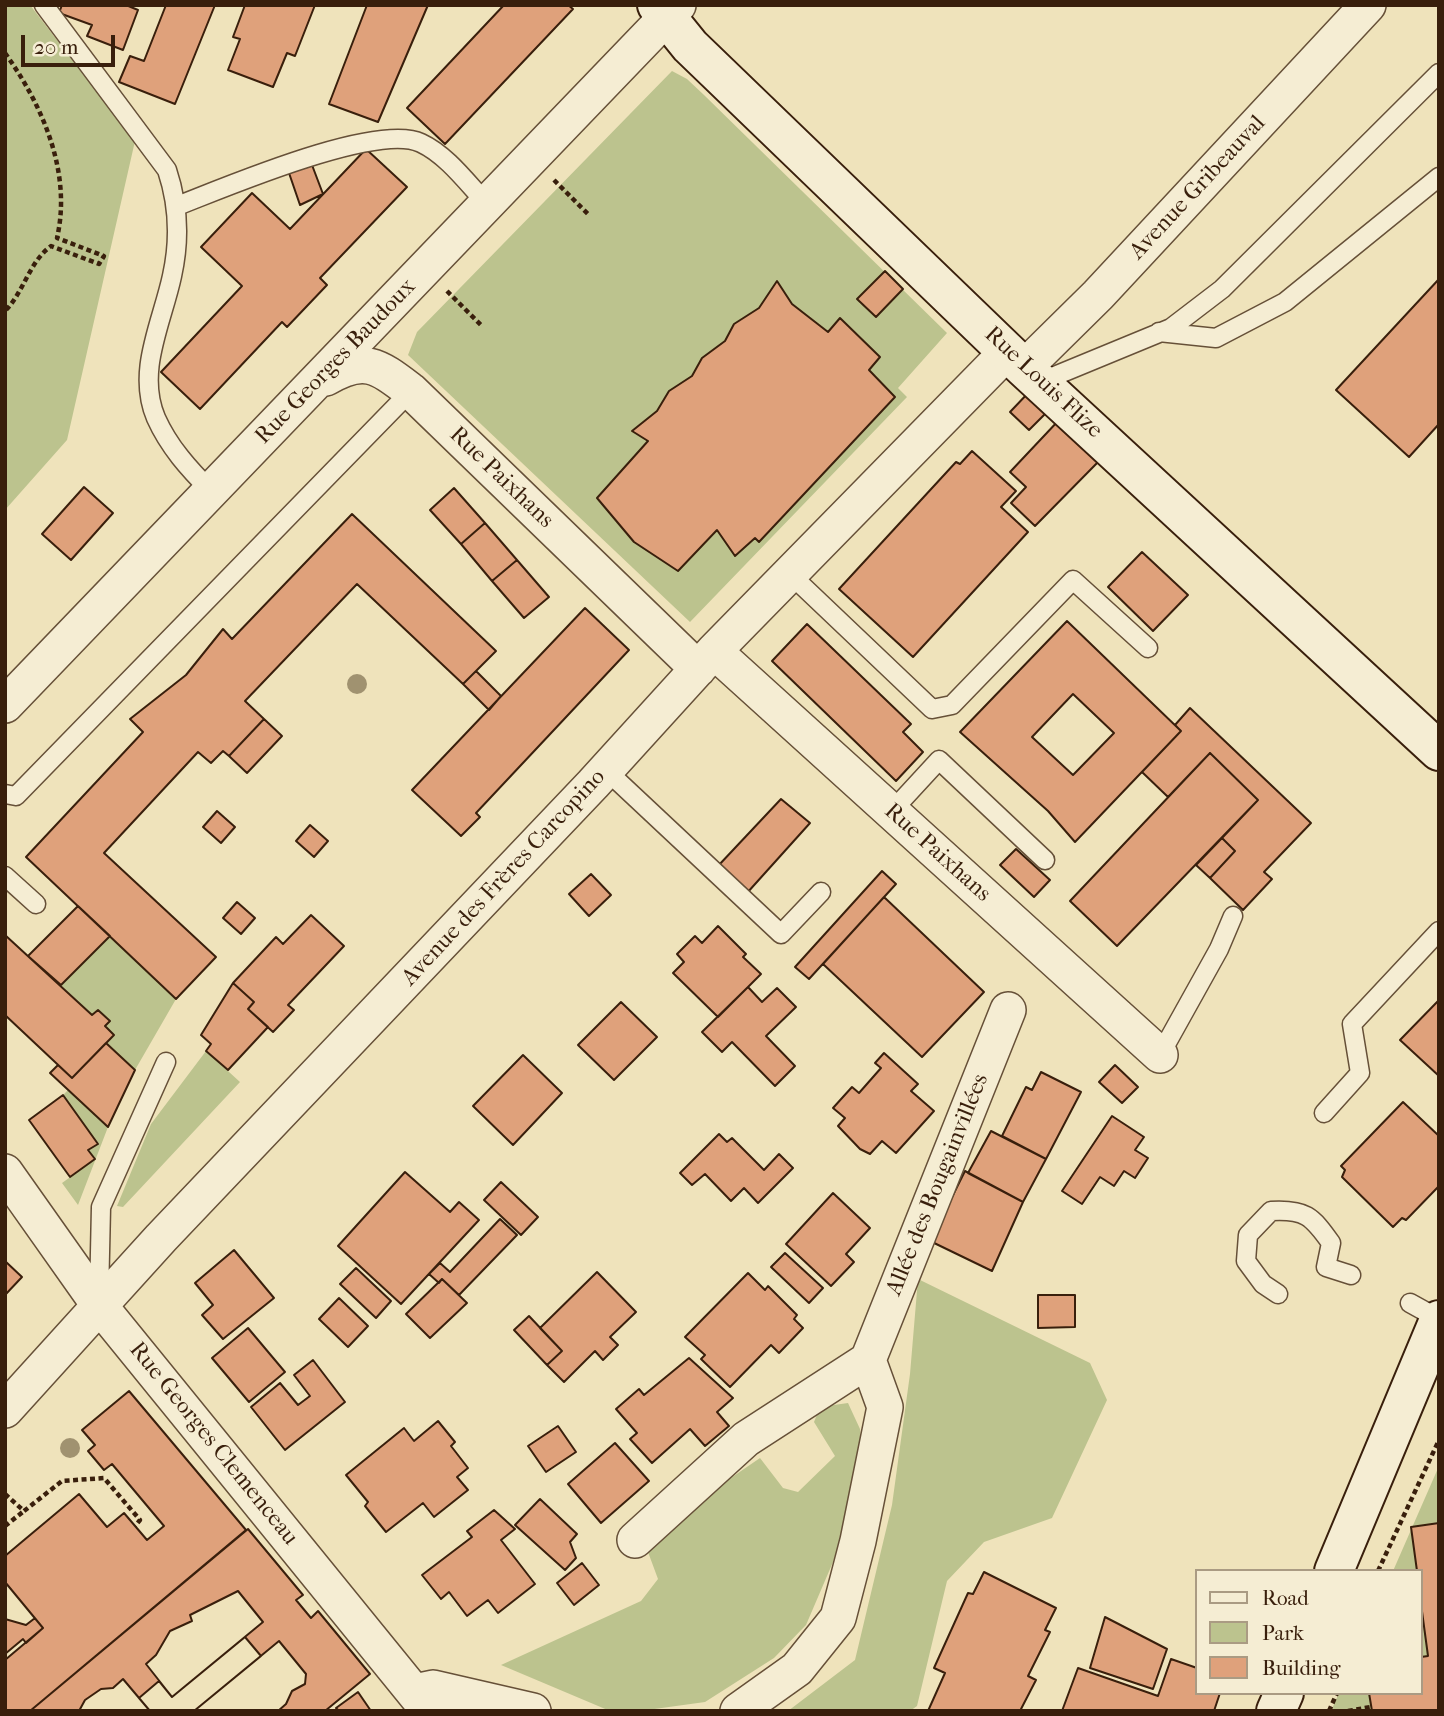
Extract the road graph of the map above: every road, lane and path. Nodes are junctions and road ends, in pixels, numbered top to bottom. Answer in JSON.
{"nodes":[{"id":1,"x":44,"y":5,"type":"edge"},
{"id":2,"x":1368,"y":5,"type":"edge"},
{"id":3,"x":667,"y":9,"type":"edge"},
{"id":4,"x":690,"y":46,"type":"junction"},
{"id":5,"x":5,"y":53,"type":"edge"},
{"id":6,"x":1439,"y":73,"type":"edge"},
{"id":7,"x":542,"y":167,"type":"junction"},
{"id":8,"x":1439,"y":177,"type":"edge"},
{"id":9,"x":487,"y":204,"type":"junction"},
{"id":10,"x":177,"y":206,"type":"junction"},
{"id":11,"x":588,"y":214,"type":"dead end"},
{"id":12,"x":434,"y":278,"type":"junction"},
{"id":13,"x":5,"y":311,"type":"edge"},
{"id":14,"x":481,"y":325,"type":"dead end"},
{"id":15,"x":1159,"y":332,"type":"junction"},
{"id":16,"x":1024,"y":367,"type":"junction"},
{"id":17,"x":317,"y":383,"type":"junction"},
{"id":18,"x":411,"y":391,"type":"junction"},
{"id":19,"x":211,"y":491,"type":"junction"},
{"id":20,"x":790,"y":574,"type":"junction"},
{"id":21,"x":1148,"y":648,"type":"dead end"},
{"id":22,"x":706,"y":660,"type":"junction"},
{"id":23,"x":5,"y":705,"type":"edge"},
{"id":24,"x":1439,"y":751,"type":"edge"},
{"id":25,"x":606,"y":770,"type":"junction"},
{"id":26,"x":5,"y":794,"type":"edge"},
{"id":27,"x":891,"y":811,"type":"junction"},
{"id":28,"x":1045,"y":860,"type":"dead end"},
{"id":29,"x":5,"y":876,"type":"edge"},
{"id":30,"x":821,"y":892,"type":"dead end"},
{"id":31,"x":36,"y":904,"type":"dead end"},
{"id":32,"x":1233,"y":916,"type":"dead end"},
{"id":33,"x":1439,"y":931,"type":"edge"},
{"id":34,"x":1008,"y":1010,"type":"dead end"},
{"id":35,"x":1160,"y":1055,"type":"joint"},
{"id":36,"x":166,"y":1062,"type":"dead end"},
{"id":37,"x":1324,"y":1113,"type":"dead end"},
{"id":38,"x":5,"y":1171,"type":"edge"},
{"id":39,"x":1351,"y":1275,"type":"dead end"},
{"id":40,"x":1278,"y":1294,"type":"dead end"},
{"id":41,"x":99,"y":1305,"type":"junction"},
{"id":42,"x":1429,"y":1314,"type":"edge"},
{"id":43,"x":867,"y":1360,"type":"junction"},
{"id":44,"x":5,"y":1410,"type":"edge"},
{"id":45,"x":1439,"y":1440,"type":"edge"},
{"id":46,"x":5,"y":1494,"type":"edge"},
{"id":47,"x":24,"y":1511,"type":"junction"},
{"id":48,"x":5,"y":1526,"type":"edge"},
{"id":49,"x":135,"y":1526,"type":"dead end"},
{"id":50,"x":635,"y":1540,"type":"dead end"},
{"id":51,"x":1335,"y":1569,"type":"edge"},
{"id":52,"x":1379,"y":1569,"type":"edge"},
{"id":53,"x":1283,"y":1695,"type":"edge"},
{"id":54,"x":1336,"y":1695,"type":"edge"},
{"id":55,"x":421,"y":1701,"type":"edge"},
{"id":56,"x":1371,"y":1707,"type":"dead end"},
{"id":57,"x":533,"y":1711,"type":"edge"},
{"id":58,"x":738,"y":1711,"type":"edge"},
{"id":59,"x":1276,"y":1711,"type":"edge"},
{"id":60,"x":1329,"y":1711,"type":"edge"},
{"id":61,"x":1348,"y":1711,"type":"edge"}],
"edges":[{"from":1,"to":10,"type":"lane"},
{"from":2,"to":16,"type":"street","name":"Avenue Gribeauval"},
{"from":3,"to":4,"type":"street","name":"Rue Louis Flize"},
{"from":3,"to":9,"type":"street","name":"Rue Georges Baudoux"},
{"from":4,"to":7,"type":"street","name":"Rue Georges Baudoux"},
{"from":4,"to":16,"type":"street","name":"Rue Louis Flize"},
{"from":5,"to":13,"type":"path"},
{"from":6,"to":15,"type":"lane"},
{"from":7,"to":11,"type":"path"},
{"from":7,"to":12,"type":"street","name":"Rue Georges Baudoux"},
{"from":8,"to":15,"type":"lane"},
{"from":9,"to":10,"type":"lane"},
{"from":9,"to":17,"type":"street","name":"Rue Georges Baudoux"},
{"from":10,"to":19,"type":"lane"},
{"from":12,"to":14,"type":"path"},
{"from":12,"to":18,"type":"street","name":"Rue Georges Baudoux"},
{"from":15,"to":16,"type":"lane"},
{"from":16,"to":20,"type":"street","name":"Avenue des Frères Carcopino"},
{"from":16,"to":24,"type":"street","name":"Rue Louis Flize"},
{"from":17,"to":18,"type":"street","name":"Rue Paixhans"},
{"from":17,"to":19,"type":"street","name":"Rue Georges Baudoux"},
{"from":18,"to":22,"type":"street","name":"Rue Paixhans"},
{"from":18,"to":26,"type":"lane"},
{"from":19,"to":23,"type":"street","name":"Rue Georges Baudoux"},
{"from":20,"to":21,"type":"lane"},
{"from":20,"to":22,"type":"street","name":"Avenue des Frères Carcopino"},
{"from":22,"to":25,"type":"street","name":"Avenue des Frères Carcopino"},
{"from":22,"to":27,"type":"street","name":"Rue Paixhans"},
{"from":25,"to":30,"type":"lane"},
{"from":25,"to":41,"type":"street","name":"Avenue des Frères Carcopino"},
{"from":27,"to":28,"type":"lane"},
{"from":27,"to":35,"type":"street","name":"Rue Paixhans"},
{"from":29,"to":31,"type":"lane"},
{"from":32,"to":35,"type":"lane"},
{"from":33,"to":37,"type":"lane"},
{"from":34,"to":43,"type":"street","name":"Allée des Bougainvillées"},
{"from":36,"to":41,"type":"lane"},
{"from":38,"to":41,"type":"street","name":"Rue Georges Clemenceau"},
{"from":39,"to":40,"type":"lane"},
{"from":41,"to":44,"type":"street","name":"Avenue des Frères Carcopino"},
{"from":41,"to":55,"type":"street","name":"Rue Georges Clemenceau"},
{"from":42,"to":51,"type":"street"},
{"from":43,"to":50,"type":"street"},
{"from":43,"to":58,"type":"street"},
{"from":45,"to":52,"type":"path"},
{"from":46,"to":47,"type":"path"},
{"from":47,"to":48,"type":"path"},
{"from":47,"to":49,"type":"path"},
{"from":53,"to":59,"type":"street"},
{"from":54,"to":60,"type":"path"},
{"from":55,"to":57,"type":"street"},
{"from":56,"to":61,"type":"path"}]}
